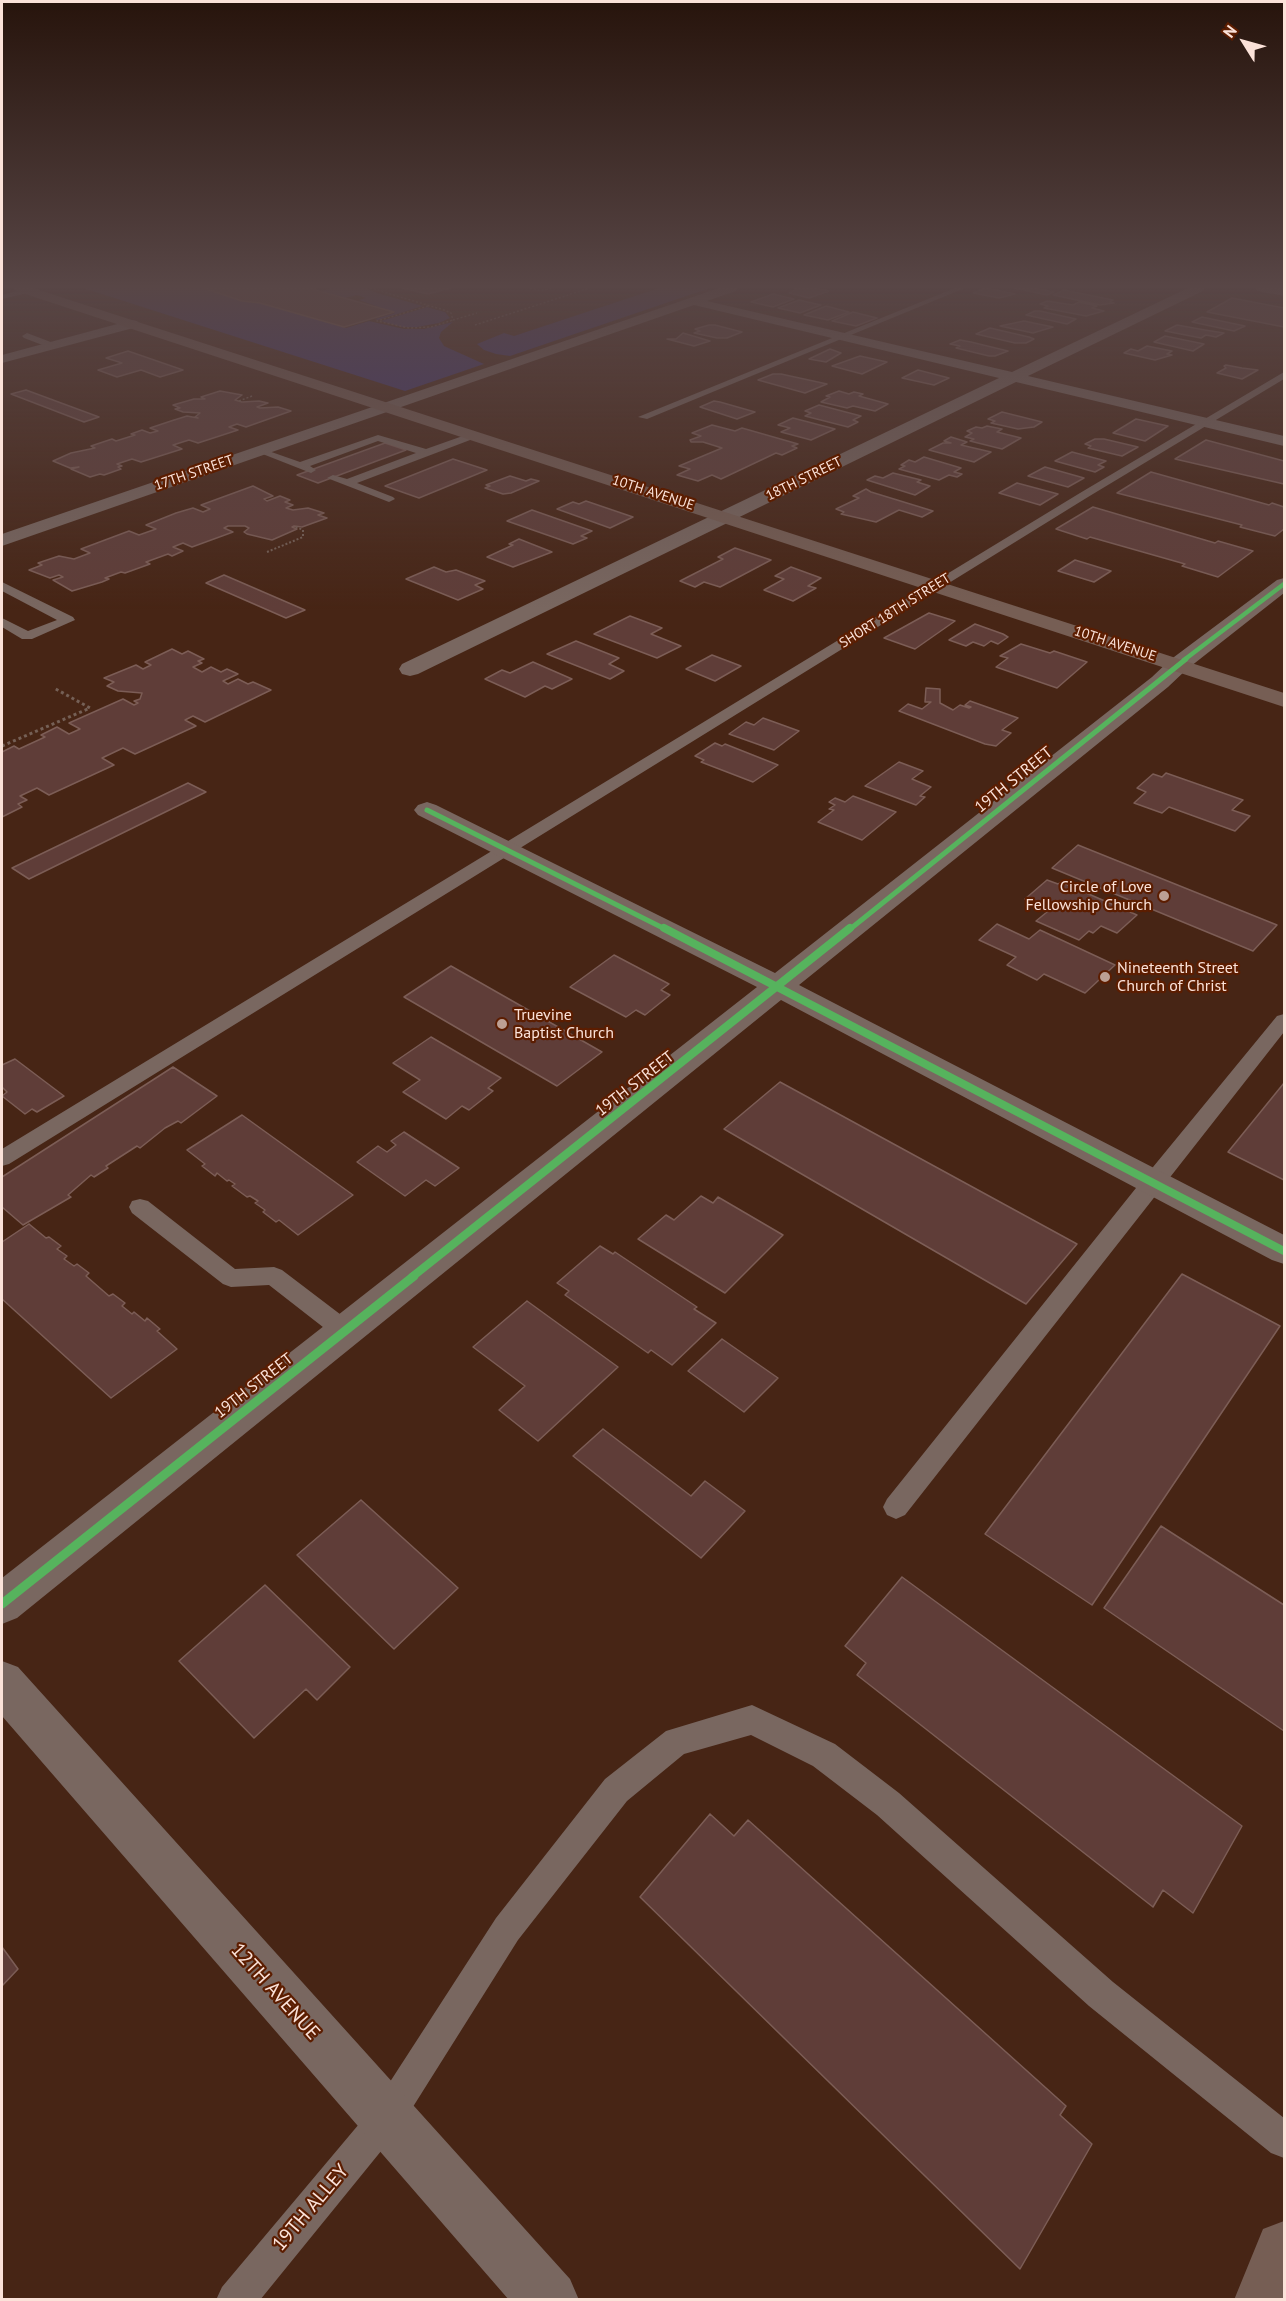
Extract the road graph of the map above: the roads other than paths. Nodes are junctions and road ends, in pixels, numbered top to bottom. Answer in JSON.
{"nodes":[{"id":1,"x":354,"y":395,"type":"edge"},
{"id":2,"x":418,"y":395,"type":"edge"},
{"id":3,"x":696,"y":395,"type":"edge"},
{"id":4,"x":976,"y":395,"type":"edge"},
{"id":5,"x":1087,"y":395,"type":"edge"},
{"id":6,"x":1251,"y":395,"type":"edge"},
{"id":7,"x":387,"y":406,"type":"junction"},
{"id":8,"x":643,"y":417,"type":"dead end"},
{"id":9,"x":1207,"y":423,"type":"junction"},
{"id":10,"x":474,"y":435,"type":"junction"},
{"id":11,"x":1284,"y":441,"type":"edge"},
{"id":12,"x":356,"y":446,"type":"junction"},
{"id":13,"x":368,"y":449,"type":"dead end"},
{"id":14,"x":260,"y":451,"type":"junction"},
{"id":15,"x":426,"y":453,"type":"junction"},
{"id":16,"x":389,"y":456,"type":"dead end"},
{"id":17,"x":404,"y":461,"type":"junction"},
{"id":18,"x":300,"y":466,"type":"junction"},
{"id":19,"x":363,"y":466,"type":"dead end"},
{"id":20,"x":312,"y":470,"type":"dead end"},
{"id":21,"x":378,"y":471,"type":"junction"},
{"id":22,"x":333,"y":478,"type":"dead end"},
{"id":23,"x":347,"y":483,"type":"junction"},
{"id":24,"x":389,"y":499,"type":"dead end"},
{"id":25,"x":726,"y":517,"type":"junction"},
{"id":26,"x":2,"y":540,"type":"edge"},
{"id":27,"x":1284,"y":584,"type":"edge"},
{"id":28,"x":2,"y":586,"type":"edge"},
{"id":29,"x":936,"y":586,"type":"junction"},
{"id":30,"x":2,"y":622,"type":"edge"},
{"id":31,"x":1178,"y":665,"type":"junction"},
{"id":32,"x":410,"y":669,"type":"dead end"},
{"id":33,"x":1284,"y":700,"type":"edge"},
{"id":34,"x":427,"y":810,"type":"dead end"},
{"id":35,"x":508,"y":850,"type":"junction"},
{"id":36,"x":778,"y":987,"type":"junction"},
{"id":37,"x":1284,"y":1020,"type":"edge"},
{"id":38,"x":2,"y":1159,"type":"edge"},
{"id":39,"x":1152,"y":1183,"type":"junction"},
{"id":40,"x":140,"y":1207,"type":"dead end"},
{"id":41,"x":1284,"y":1251,"type":"edge"},
{"id":42,"x":345,"y":1331,"type":"junction"},
{"id":43,"x":896,"y":1507,"type":"dead end"},
{"id":44,"x":2,"y":1604,"type":"edge"},
{"id":45,"x":2,"y":1683,"type":"edge"},
{"id":46,"x":387,"y":2117,"type":"junction"},
{"id":47,"x":1284,"y":2140,"type":"edge"},
{"id":48,"x":1284,"y":2250,"type":"edge"},
{"id":49,"x":235,"y":2300,"type":"edge"},
{"id":50,"x":549,"y":2300,"type":"edge"},
{"id":51,"x":1264,"y":2300,"type":"edge"}],
"edges":[{"from":1,"to":7,"type":"main road","name":"10TH AVENUE"},
{"from":2,"to":7,"type":"street","name":"17TH STREET"},
{"from":3,"to":8,"type":"lane"},
{"from":4,"to":25,"type":"street","name":"18TH STREET"},
{"from":5,"to":9,"type":"street"},
{"from":6,"to":9,"type":"lane","name":"SHORT 18TH STREET"},
{"from":7,"to":10,"type":"main road","name":"10TH AVENUE"},
{"from":7,"to":14,"type":"street","name":"17TH STREET"},
{"from":9,"to":11,"type":"street"},
{"from":9,"to":29,"type":"lane","name":"SHORT 18TH STREET"},
{"from":10,"to":15,"type":"lane"},
{"from":10,"to":25,"type":"main road","name":"10TH AVENUE"},
{"from":12,"to":13,"type":"lane"},
{"from":12,"to":15,"type":"lane"},
{"from":12,"to":18,"type":"lane"},
{"from":14,"to":18,"type":"lane"},
{"from":14,"to":26,"type":"street","name":"17TH STREET"},
{"from":15,"to":17,"type":"lane"},
{"from":16,"to":17,"type":"lane"},
{"from":17,"to":21,"type":"lane"},
{"from":18,"to":20,"type":"lane"},
{"from":19,"to":21,"type":"lane"},
{"from":21,"to":23,"type":"lane"},
{"from":22,"to":23,"type":"lane"},
{"from":23,"to":24,"type":"lane"},
{"from":25,"to":29,"type":"main road","name":"10TH AVENUE"},
{"from":25,"to":32,"type":"street","name":"18TH STREET"},
{"from":27,"to":31,"type":"street","name":"19TH STREET"},
{"from":28,"to":30,"type":"lane"},
{"from":29,"to":31,"type":"main road","name":"10TH AVENUE"},
{"from":29,"to":35,"type":"lane","name":"SHORT 18TH STREET"},
{"from":31,"to":33,"type":"main road","name":"10TH AVENUE"},
{"from":31,"to":36,"type":"street","name":"19TH STREET"},
{"from":34,"to":35,"type":"street"},
{"from":35,"to":36,"type":"street"},
{"from":35,"to":38,"type":"lane","name":"SHORT 18TH STREET"},
{"from":36,"to":39,"type":"street"},
{"from":36,"to":42,"type":"street","name":"19TH STREET"},
{"from":37,"to":39,"type":"lane"},
{"from":39,"to":41,"type":"street"},
{"from":39,"to":43,"type":"lane"},
{"from":40,"to":42,"type":"lane"},
{"from":42,"to":44,"type":"street","name":"19TH STREET"},
{"from":45,"to":46,"type":"street","name":"12TH AVENUE"},
{"from":46,"to":47,"type":"lane","name":"19TH ALLEY"},
{"from":46,"to":49,"type":"lane","name":"19TH ALLEY"},
{"from":46,"to":50,"type":"street","name":"12TH AVENUE"},
{"from":48,"to":51,"type":"main road"}]}
